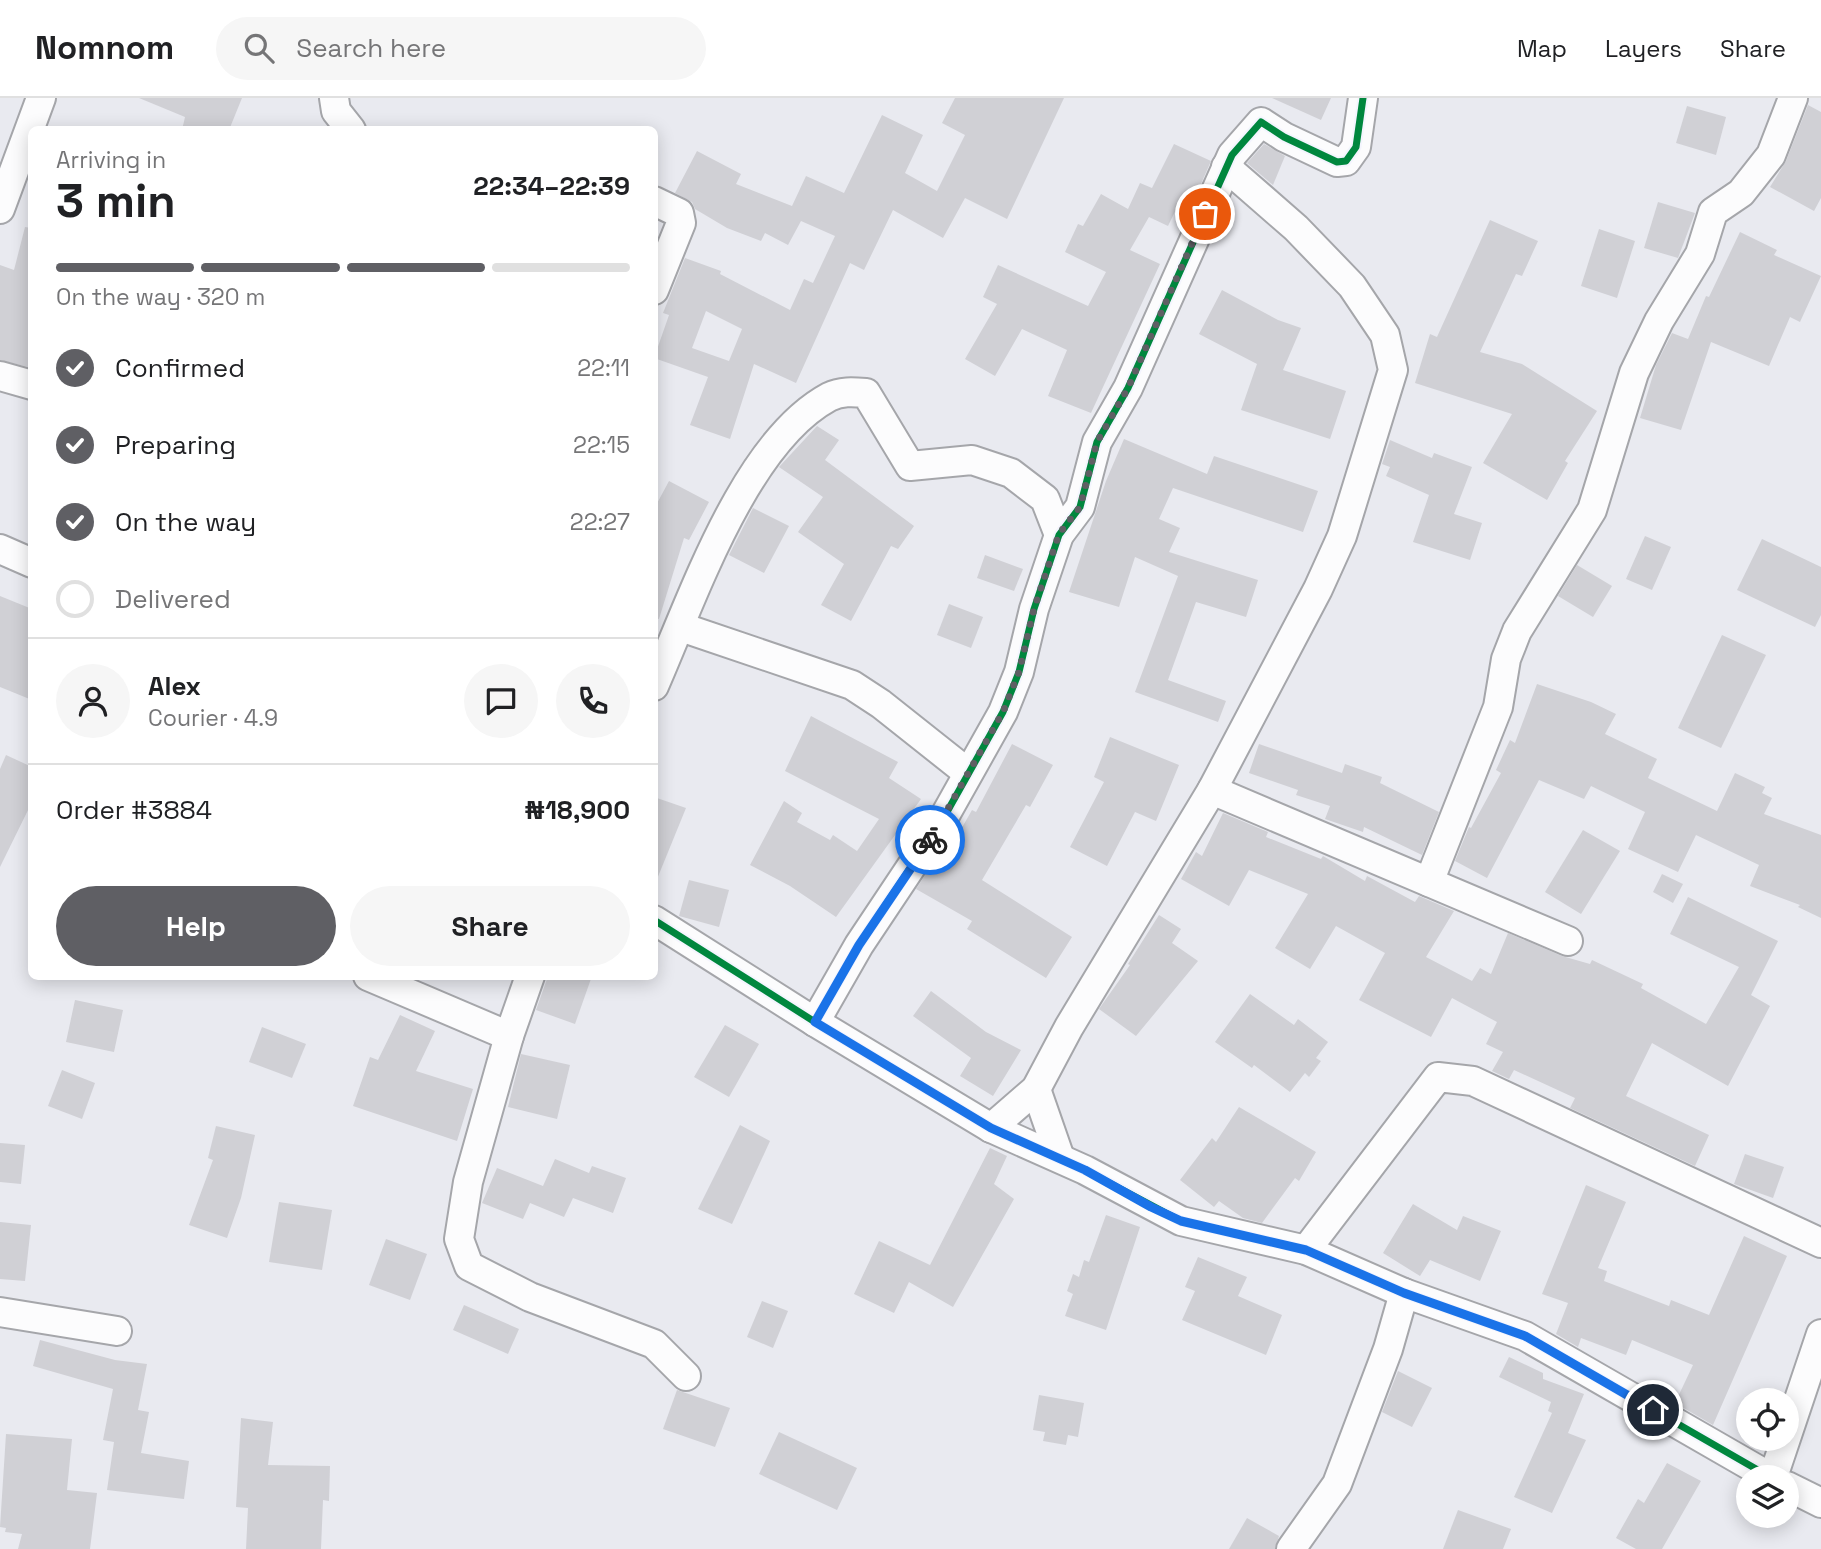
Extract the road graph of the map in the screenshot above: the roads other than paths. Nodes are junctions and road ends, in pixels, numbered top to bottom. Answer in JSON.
{"nodes":[{"id":1,"x":41,"y":98,"type":"edge"},
{"id":2,"x":334,"y":98,"type":"edge"},
{"id":3,"x":1363,"y":98,"type":"edge"},
{"id":4,"x":1793,"y":98,"type":"edge"},
{"id":5,"x":31,"y":126,"type":"edge"},
{"id":6,"x":348,"y":126,"type":"edge"},
{"id":7,"x":28,"y":133,"type":"edge"},
{"id":8,"x":1227,"y":167,"type":"junction"},
{"id":9,"x":658,"y":203,"type":"edge"},
{"id":10,"x":0,"y":209,"type":"edge"},
{"id":11,"x":658,"y":280,"type":"edge"},
{"id":12,"x":0,"y":376,"type":"edge"},
{"id":13,"x":28,"y":384,"type":"edge"},
{"id":14,"x":1059,"y":534,"type":"junction"},
{"id":15,"x":0,"y":549,"type":"edge"},
{"id":16,"x":28,"y":562,"type":"edge"},
{"id":17,"x":681,"y":627,"type":"junction"},
{"id":18,"x":658,"y":678,"type":"edge"},
{"id":19,"x":968,"y":772,"type":"junction"},
{"id":20,"x":1212,"y":790,"type":"junction"},
{"id":21,"x":1429,"y":882,"type":"junction"},
{"id":22,"x":658,"y":923,"type":"edge"},
{"id":23,"x":1568,"y":941,"type":"dead end"},
{"id":24,"x":377,"y":980,"type":"edge"},
{"id":25,"x":529,"y":980,"type":"edge"},
{"id":26,"x":815,"y":1022,"type":"junction"},
{"id":27,"x":509,"y":1036,"type":"junction"},
{"id":28,"x":1036,"y":1089,"type":"junction"},
{"id":29,"x":991,"y":1128,"type":"junction"},
{"id":30,"x":1060,"y":1158,"type":"junction"},
{"id":31,"x":1821,"y":1242,"type":"edge"},
{"id":32,"x":1306,"y":1250,"type":"junction"},
{"id":33,"x":1404,"y":1293,"type":"junction"},
{"id":34,"x":0,"y":1312,"type":"edge"},
{"id":35,"x":117,"y":1331,"type":"dead end"},
{"id":36,"x":1821,"y":1334,"type":"edge"},
{"id":37,"x":686,"y":1376,"type":"dead end"},
{"id":38,"x":1750,"y":1465,"type":"edge"},
{"id":39,"x":1775,"y":1465,"type":"edge"},
{"id":40,"x":1799,"y":1492,"type":"edge"},
{"id":41,"x":1821,"y":1503,"type":"edge"},
{"id":42,"x":1291,"y":1549,"type":"edge"}],
"edges":[{"from":1,"to":5,"type":"street"},
{"from":2,"to":6,"type":"street"},
{"from":3,"to":8,"type":"street"},
{"from":4,"to":21,"type":"street"},
{"from":7,"to":10,"type":"street"},
{"from":8,"to":14,"type":"street"},
{"from":8,"to":20,"type":"street"},
{"from":9,"to":11,"type":"street"},
{"from":12,"to":13,"type":"street"},
{"from":14,"to":17,"type":"street"},
{"from":14,"to":19,"type":"street"},
{"from":15,"to":16,"type":"street"},
{"from":17,"to":18,"type":"street"},
{"from":17,"to":19,"type":"street"},
{"from":19,"to":26,"type":"street"},
{"from":20,"to":21,"type":"street"},
{"from":20,"to":28,"type":"street"},
{"from":21,"to":23,"type":"street"},
{"from":22,"to":26,"type":"street"},
{"from":24,"to":27,"type":"street"},
{"from":25,"to":27,"type":"street"},
{"from":26,"to":29,"type":"street"},
{"from":27,"to":37,"type":"street"},
{"from":28,"to":29,"type":"street"},
{"from":28,"to":30,"type":"street"},
{"from":29,"to":30,"type":"street"},
{"from":30,"to":32,"type":"street"},
{"from":31,"to":32,"type":"street"},
{"from":32,"to":33,"type":"street"},
{"from":33,"to":38,"type":"street"},
{"from":33,"to":42,"type":"street"},
{"from":34,"to":35,"type":"street"},
{"from":36,"to":39,"type":"street"},
{"from":40,"to":41,"type":"street"}]}
